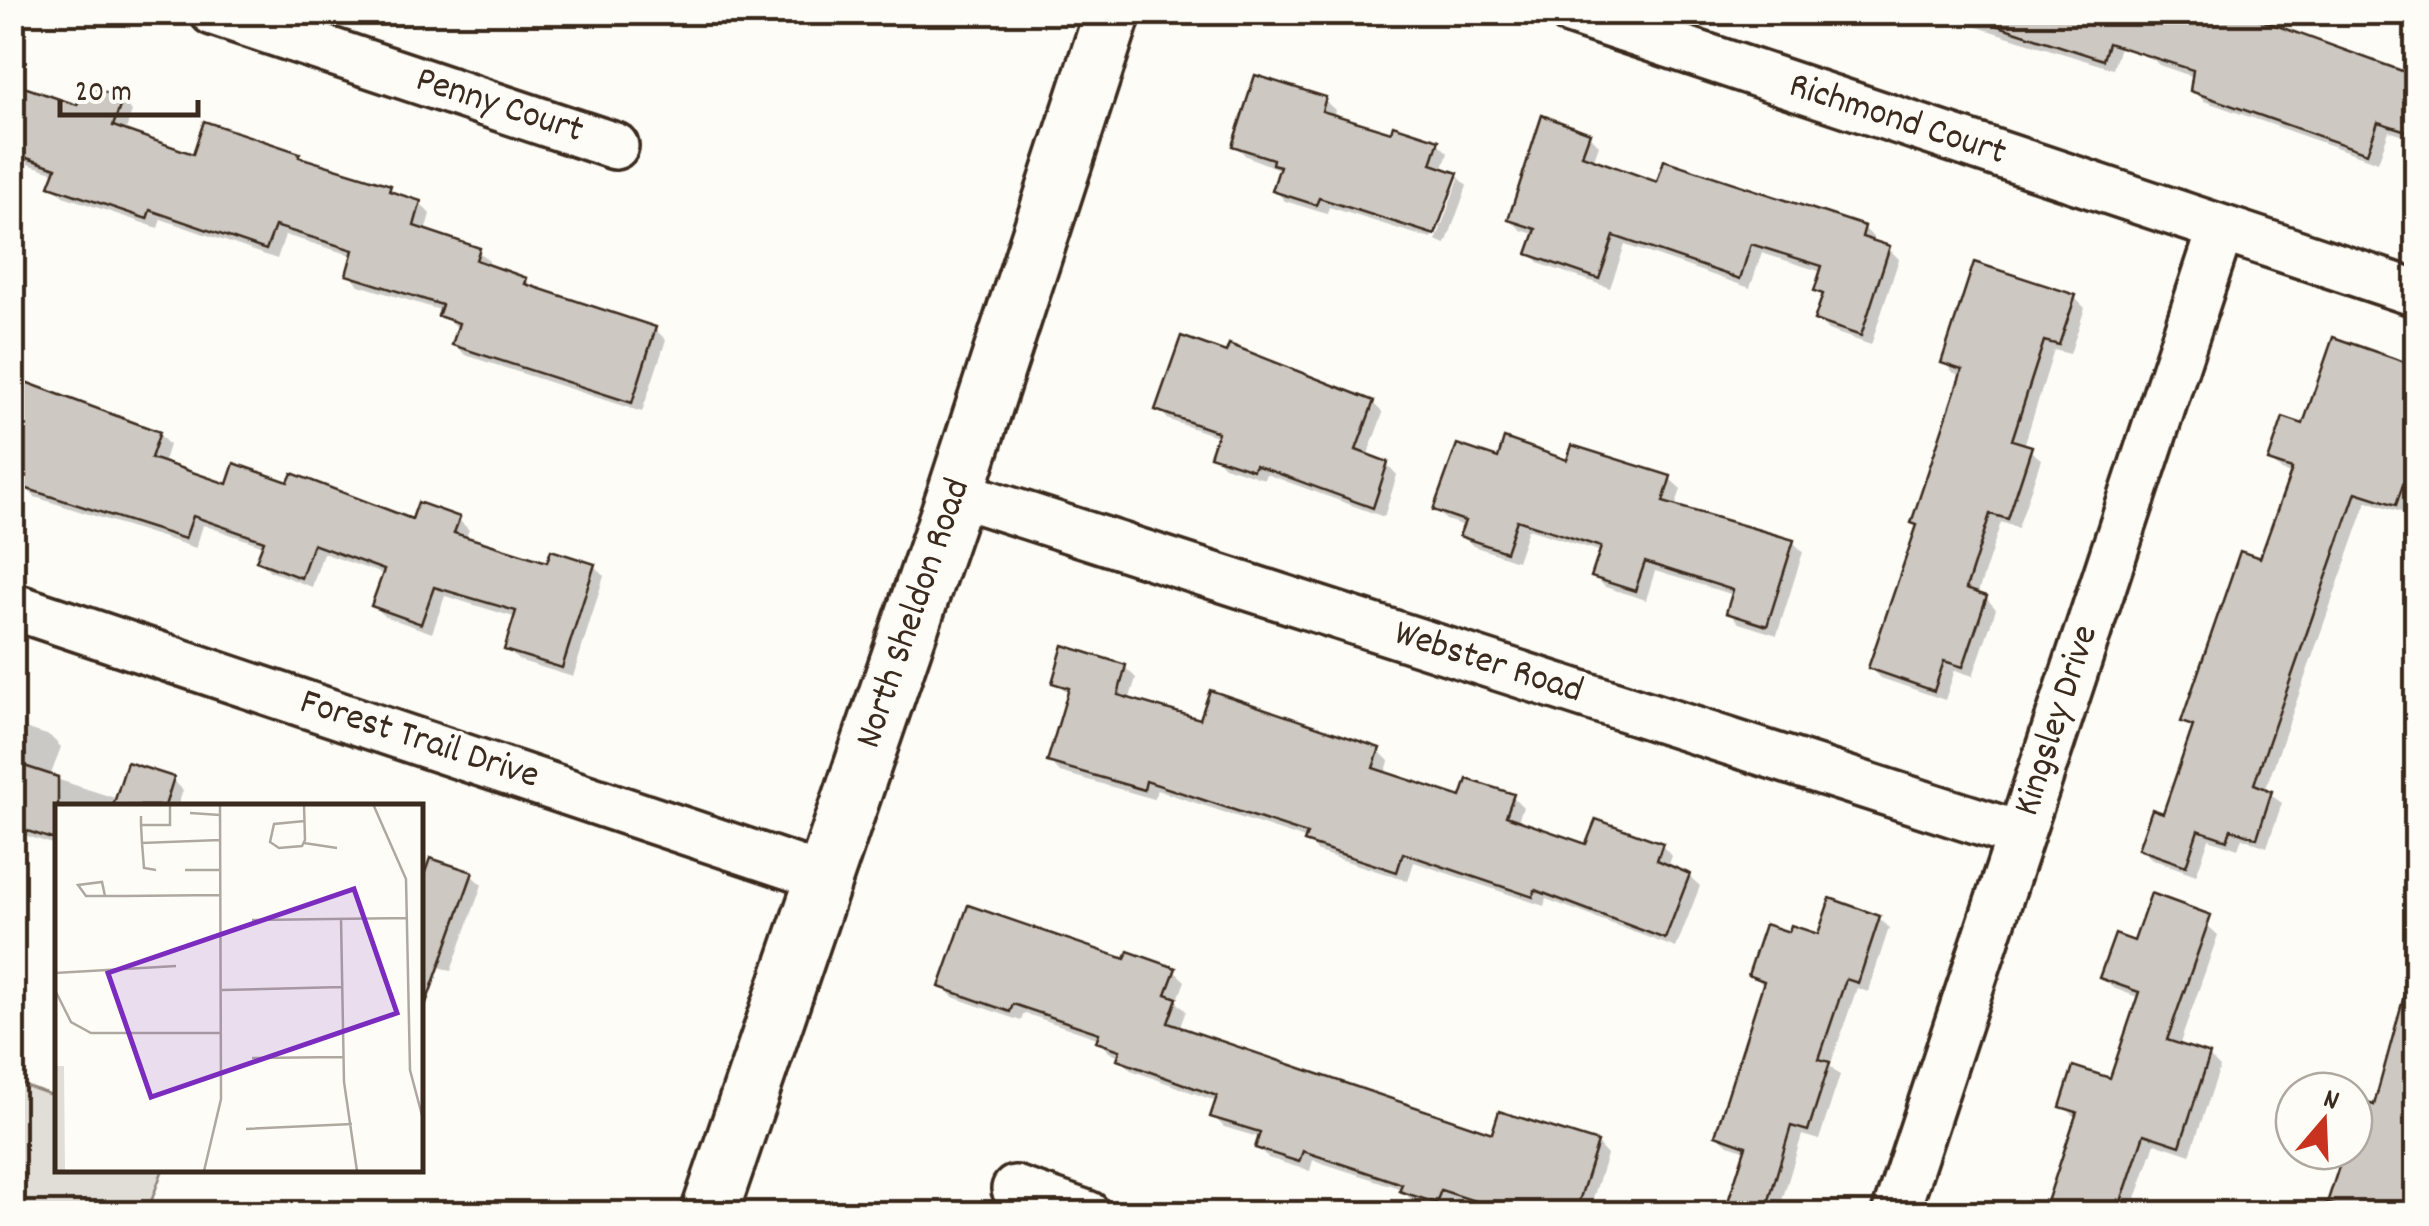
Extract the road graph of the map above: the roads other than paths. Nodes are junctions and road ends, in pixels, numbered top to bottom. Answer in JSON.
{"nodes":[{"id":1,"x":213,"y":12,"type":"edge"},
{"id":2,"x":1113,"y":12,"type":"edge"},
{"id":3,"x":1572,"y":12,"type":"edge"},
{"id":4,"x":615,"y":146,"type":"dead end"},
{"id":5,"x":2221,"y":229,"type":"junction"},
{"id":6,"x":2416,"y":293,"type":"edge"},
{"id":7,"x":956,"y":493,"type":"junction"},
{"id":8,"x":12,"y":606,"type":"edge"},
{"id":9,"x":2020,"y":835,"type":"junction"},
{"id":10,"x":825,"y":878,"type":"junction"},
{"id":11,"x":1015,"y":1189,"type":"dead end"},
{"id":12,"x":709,"y":1214,"type":"edge"},
{"id":13,"x":1087,"y":1214,"type":"edge"},
{"id":14,"x":1895,"y":1214,"type":"edge"}],
"edges":[{"from":1,"to":4,"type":"street","name":"Penny Court"},
{"from":2,"to":7,"type":"main road","name":"North Sheldon Road"},
{"from":3,"to":5,"type":"street","name":"Richmond Court"},
{"from":5,"to":6,"type":"street","name":"Richmond Court"},
{"from":5,"to":9,"type":"street","name":"Kingsley Drive"},
{"from":7,"to":9,"type":"street","name":"Webster Road"},
{"from":7,"to":10,"type":"main road","name":"North Sheldon Road"},
{"from":8,"to":10,"type":"street","name":"Forest Trail Drive"},
{"from":9,"to":14,"type":"street","name":"Kingsley Drive"},
{"from":10,"to":12,"type":"main road","name":"North Sheldon Road"},
{"from":11,"to":13,"type":"street"}]}
